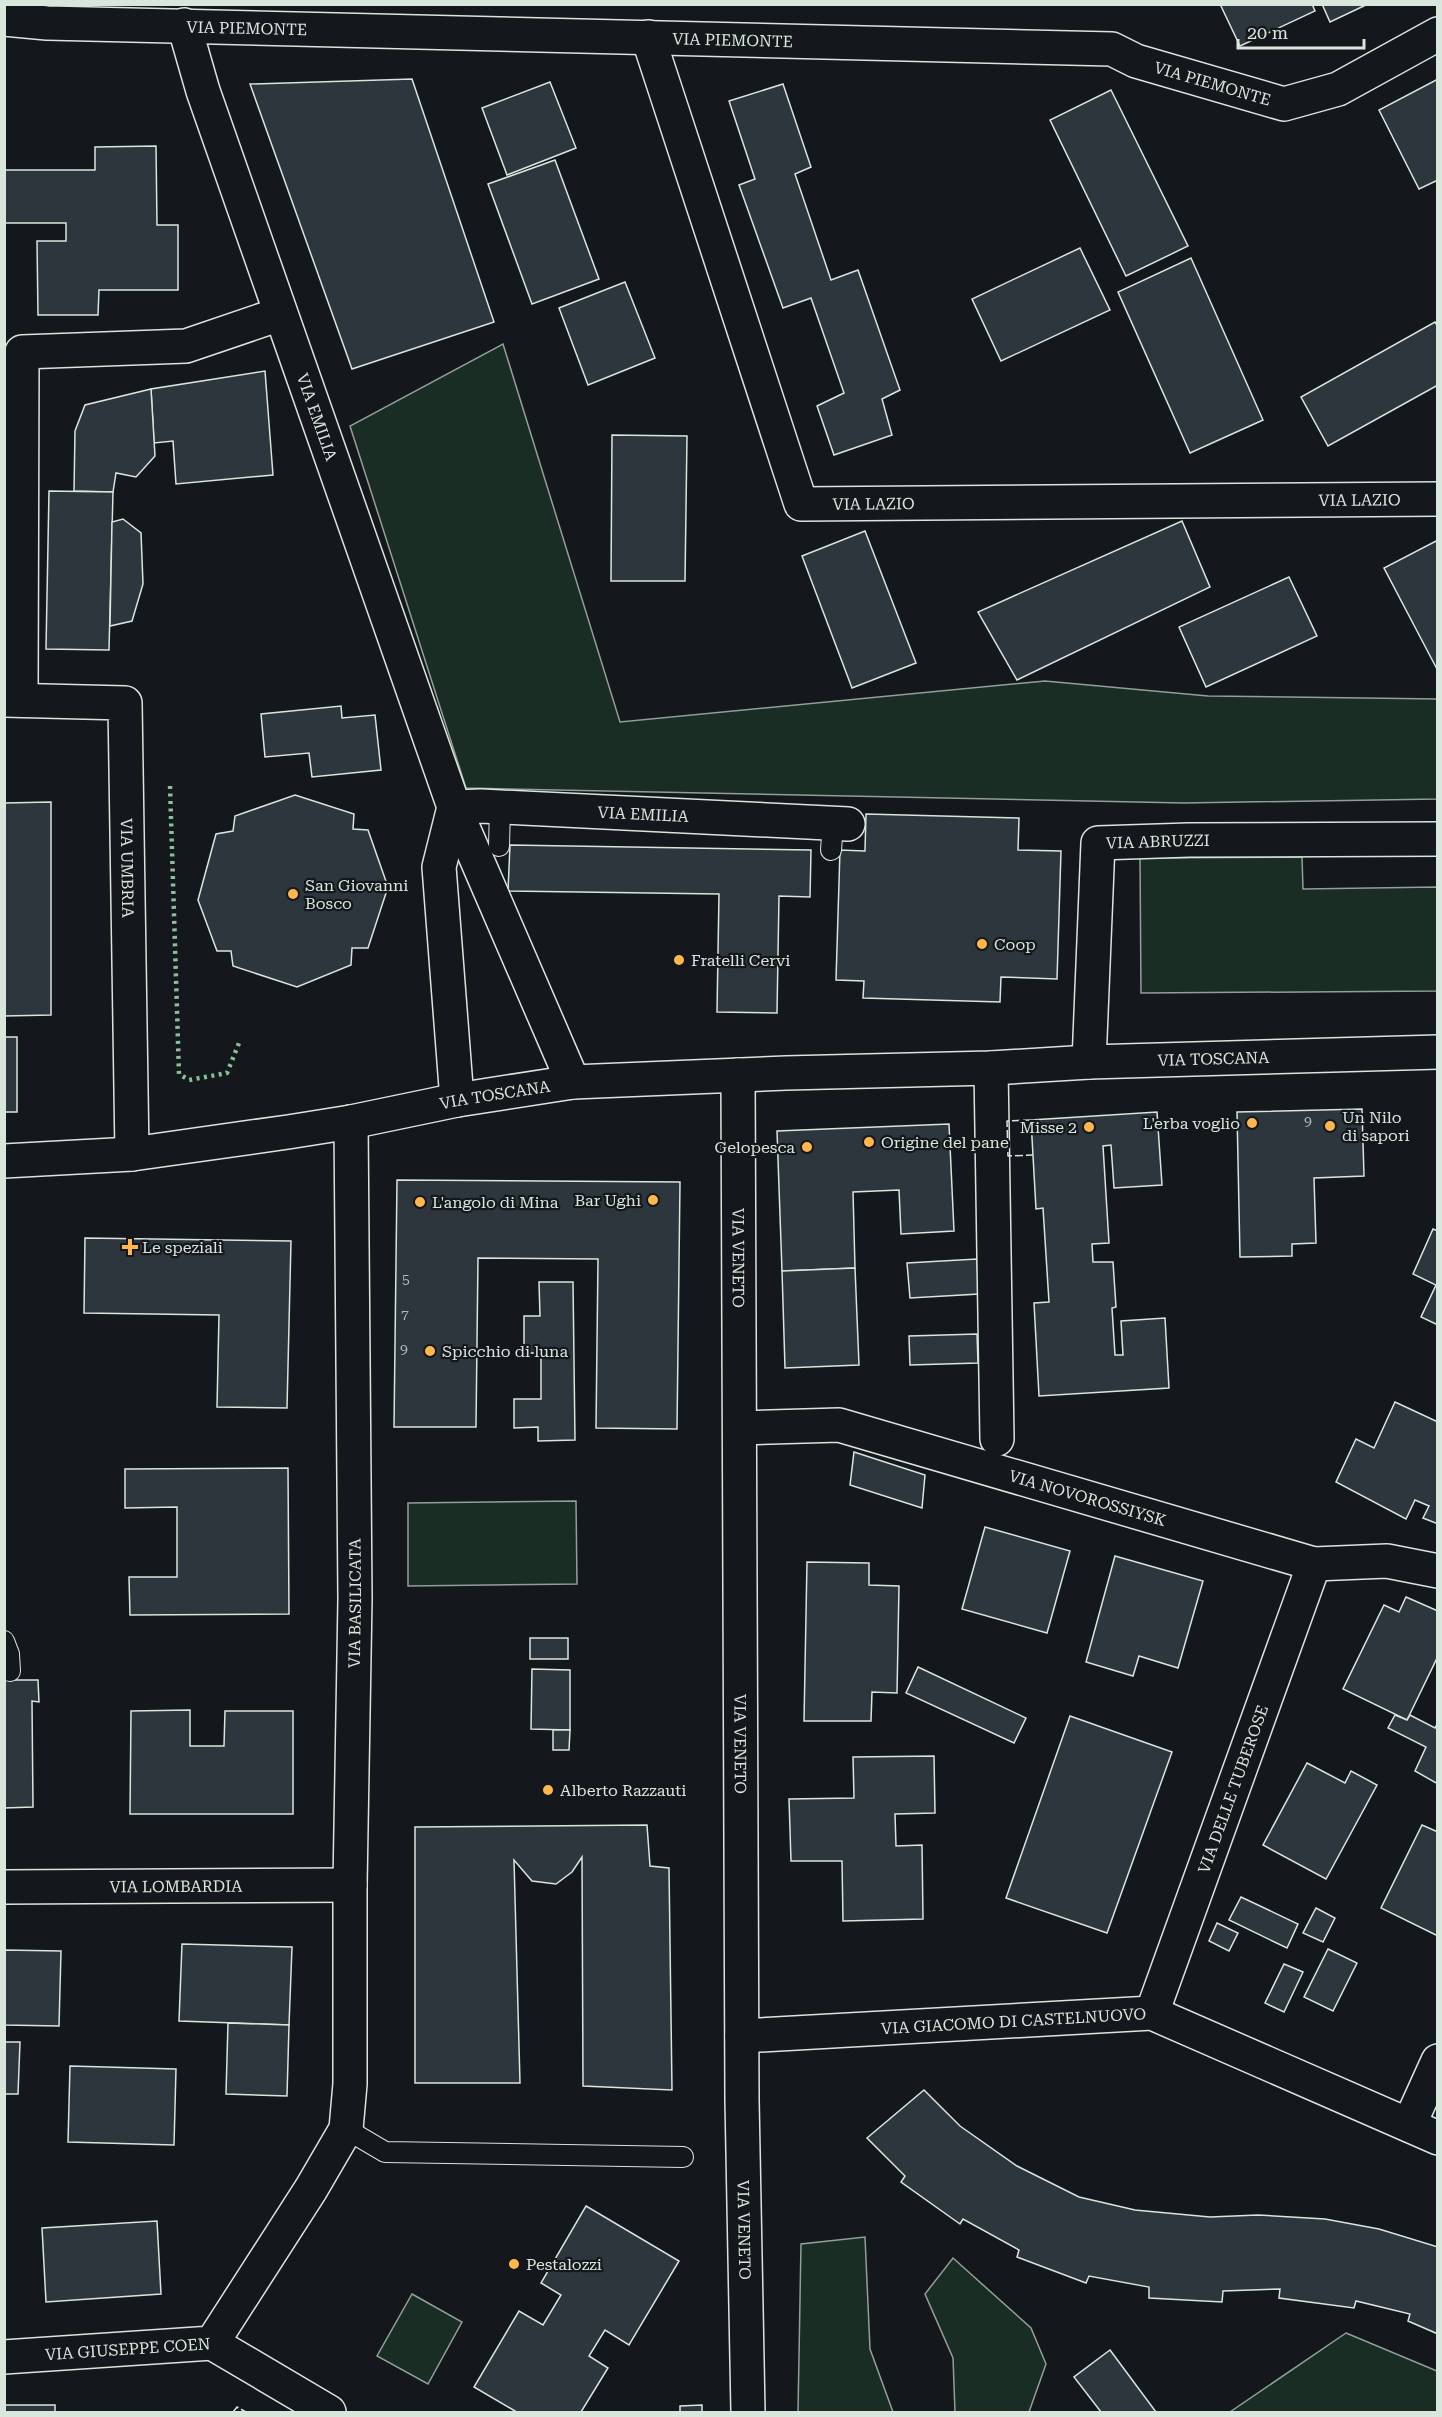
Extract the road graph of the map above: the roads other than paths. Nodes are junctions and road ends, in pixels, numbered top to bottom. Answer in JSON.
{"nodes":[{"id":1,"x":4,"y":19,"type":"edge"},
{"id":2,"x":184,"y":25,"type":"junction"},
{"id":3,"x":1437,"y":34,"type":"edge"},
{"id":4,"x":648,"y":38,"type":"junction"},
{"id":5,"x":280,"y":314,"type":"junction"},
{"id":6,"x":1437,"y":499,"type":"edge"},
{"id":7,"x":13,"y":700,"type":"edge"},
{"id":8,"x":454,"y":807,"type":"junction"},
{"id":9,"x":500,"y":807,"type":"junction"},
{"id":10,"x":838,"y":832,"type":"dead end"},
{"id":11,"x":1437,"y":839,"type":"edge"},
{"id":12,"x":499,"y":846,"type":"dead end"},
{"id":13,"x":1437,"y":1052,"type":"edge"},
{"id":14,"x":1089,"y":1062,"type":"junction"},
{"id":15,"x":991,"y":1068,"type":"junction"},
{"id":16,"x":738,"y":1075,"type":"junction"},
{"id":17,"x":573,"y":1082,"type":"junction"},
{"id":18,"x":458,"y":1100,"type":"junction"},
{"id":19,"x":351,"y":1122,"type":"junction"},
{"id":20,"x":132,"y":1154,"type":"junction"},
{"id":21,"x":4,"y":1161,"type":"edge"},
{"id":22,"x":740,"y":1428,"type":"junction"},
{"id":23,"x":997,"y":1439,"type":"dead end"},
{"id":24,"x":1314,"y":1564,"type":"junction"},
{"id":25,"x":1437,"y":1571,"type":"edge"},
{"id":26,"x":4,"y":1641,"type":"edge"},
{"id":27,"x":10,"y":1671,"type":"dead end"},
{"id":28,"x":350,"y":1885,"type":"junction"},
{"id":29,"x":4,"y":1887,"type":"edge"},
{"id":30,"x":1152,"y":2013,"type":"junction"},
{"id":31,"x":742,"y":2036,"type":"junction"},
{"id":32,"x":1437,"y":2061,"type":"edge"},
{"id":33,"x":346,"y":2129,"type":"junction"},
{"id":34,"x":1423,"y":2132,"type":"edge"},
{"id":35,"x":683,"y":2157,"type":"dead end"},
{"id":36,"x":212,"y":2343,"type":"junction"},
{"id":37,"x":4,"y":2357,"type":"edge"},
{"id":38,"x":329,"y":2412,"type":"edge"},
{"id":39,"x":748,"y":2412,"type":"edge"}],
"edges":[{"from":1,"to":2,"type":"street","name":"VIA PIEMONTE"},
{"from":2,"to":4,"type":"street","name":"VIA PIEMONTE"},
{"from":2,"to":5,"type":"street","name":"VIA EMILIA"},
{"from":3,"to":4,"type":"street","name":"VIA PIEMONTE"},
{"from":4,"to":6,"type":"street","name":"VIA LAZIO"},
{"from":5,"to":7,"type":"street"},
{"from":5,"to":8,"type":"street","name":"VIA EMILIA"},
{"from":7,"to":20,"type":"street","name":"VIA UMBRIA"},
{"from":8,"to":9,"type":"street","name":"VIA EMILIA"},
{"from":8,"to":17,"type":"street","name":"VIA EMILIA"},
{"from":8,"to":18,"type":"street"},
{"from":9,"to":10,"type":"street","name":"VIA EMILIA"},
{"from":9,"to":12,"type":"lane"},
{"from":11,"to":14,"type":"street","name":"VIA ABRUZZI"},
{"from":13,"to":14,"type":"street","name":"VIA TOSCANA"},
{"from":14,"to":15,"type":"street","name":"VIA TOSCANA"},
{"from":15,"to":16,"type":"street","name":"VIA TOSCANA"},
{"from":15,"to":23,"type":"street"},
{"from":16,"to":17,"type":"street","name":"VIA TOSCANA"},
{"from":16,"to":22,"type":"street","name":"VIA VENETO"},
{"from":17,"to":18,"type":"street","name":"VIA TOSCANA"},
{"from":18,"to":19,"type":"street","name":"VIA TOSCANA"},
{"from":19,"to":20,"type":"street","name":"VIA TOSCANA"},
{"from":19,"to":28,"type":"street","name":"VIA BASILICATA"},
{"from":20,"to":21,"type":"street","name":"VIA TOSCANA"},
{"from":22,"to":24,"type":"street","name":"VIA NOVOROSSIYSK"},
{"from":22,"to":31,"type":"street","name":"VIA VENETO"},
{"from":24,"to":25,"type":"street","name":"VIA NOVOROSSIYSK"},
{"from":24,"to":30,"type":"street","name":"VIA DELLE TUBEROSE"},
{"from":26,"to":27,"type":"lane"},
{"from":28,"to":29,"type":"street","name":"VIA LOMBARDIA"},
{"from":28,"to":33,"type":"street","name":"VIA BASILICATA"},
{"from":30,"to":31,"type":"street","name":"VIA GIACOMO DI CASTELNUOVO"},
{"from":30,"to":34,"type":"street","name":"VIA GIACOMO DI CASTELNUOVO"},
{"from":31,"to":39,"type":"street","name":"VIA VENETO"},
{"from":32,"to":34,"type":"street"},
{"from":33,"to":35,"type":"lane"},
{"from":33,"to":36,"type":"street","name":"VIA GIUSEPPE COEN"},
{"from":36,"to":37,"type":"street","name":"VIA GIUSEPPE COEN"},
{"from":36,"to":38,"type":"street"}]}
